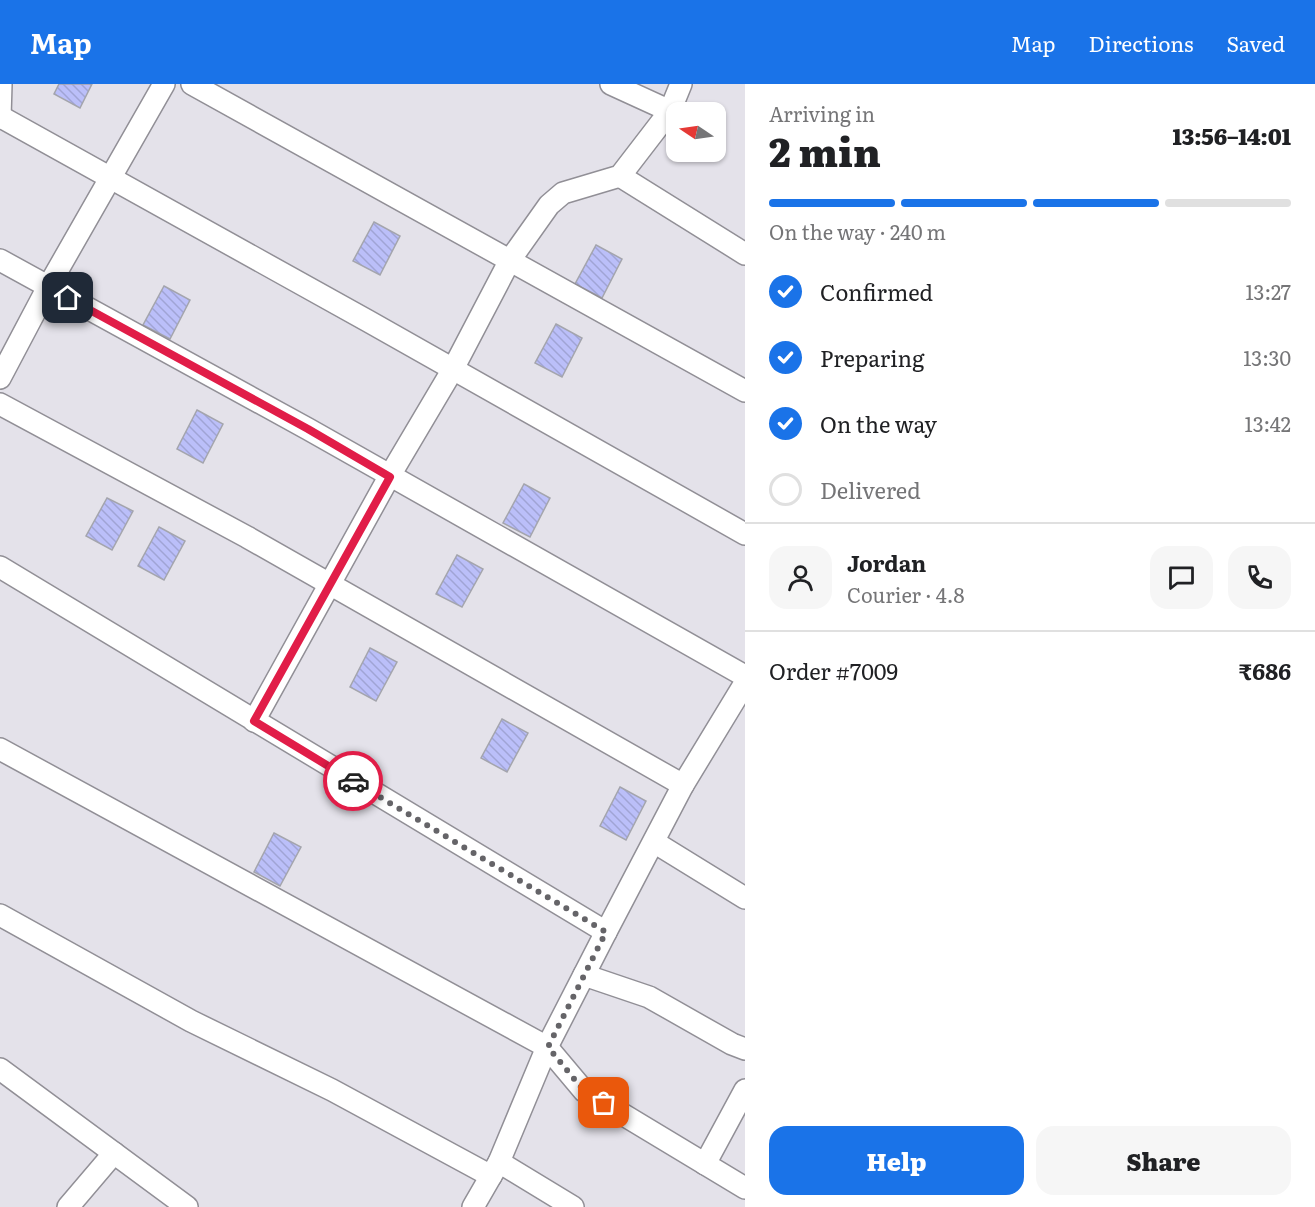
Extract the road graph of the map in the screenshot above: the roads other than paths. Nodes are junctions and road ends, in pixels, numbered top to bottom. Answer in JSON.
{"nodes":[{"id":1,"x":164,"y":84,"type":"edge"},
{"id":2,"x":192,"y":84,"type":"edge"},
{"id":3,"x":611,"y":84,"type":"edge"},
{"id":4,"x":681,"y":84,"type":"edge"},
{"id":5,"x":2,"y":85,"type":"edge"},
{"id":6,"x":674,"y":102,"type":"edge"},
{"id":7,"x":666,"y":109,"type":"edge"},
{"id":8,"x":666,"y":116,"type":"edge"},
{"id":9,"x":0,"y":117,"type":"edge"},
{"id":10,"x":620,"y":176,"type":"junction"},
{"id":11,"x":110,"y":177,"type":"junction"},
{"id":12,"x":745,"y":254,"type":"edge"},
{"id":13,"x":0,"y":260,"type":"edge"},
{"id":14,"x":510,"y":260,"type":"junction"},
{"id":15,"x":48,"y":287,"type":"junction"},
{"id":16,"x":453,"y":369,"type":"junction"},
{"id":17,"x":0,"y":378,"type":"edge"},
{"id":18,"x":745,"y":391,"type":"edge"},
{"id":19,"x":0,"y":404,"type":"edge"},
{"id":20,"x":390,"y":477,"type":"junction"},
{"id":21,"x":745,"y":534,"type":"edge"},
{"id":22,"x":0,"y":567,"type":"edge"},
{"id":23,"x":330,"y":584,"type":"junction"},
{"id":24,"x":745,"y":676,"type":"edge"},
{"id":25,"x":745,"y":683,"type":"edge"},
{"id":26,"x":254,"y":721,"type":"junction"},
{"id":27,"x":0,"y":748,"type":"edge"},
{"id":28,"x":683,"y":785,"type":"junction"},
{"id":29,"x":654,"y":842,"type":"junction"},
{"id":30,"x":745,"y":898,"type":"edge"},
{"id":31,"x":0,"y":915,"type":"edge"},
{"id":32,"x":606,"y":932,"type":"junction"},
{"id":33,"x":584,"y":975,"type":"junction"},
{"id":34,"x":548,"y":1047,"type":"junction"},
{"id":35,"x":745,"y":1049,"type":"edge"},
{"id":36,"x":0,"y":1069,"type":"edge"},
{"id":37,"x":745,"y":1090,"type":"edge"},
{"id":38,"x":114,"y":1153,"type":"junction"},
{"id":39,"x":705,"y":1164,"type":"junction"},
{"id":40,"x":495,"y":1169,"type":"junction"},
{"id":41,"x":745,"y":1188,"type":"edge"},
{"id":42,"x":68,"y":1207,"type":"edge"},
{"id":43,"x":187,"y":1207,"type":"edge"},
{"id":44,"x":473,"y":1207,"type":"edge"},
{"id":45,"x":573,"y":1207,"type":"edge"}],
"edges":[{"from":1,"to":11,"type":"street"},
{"from":2,"to":14,"type":"street"},
{"from":3,"to":7,"type":"street"},
{"from":4,"to":6,"type":"street"},
{"from":5,"to":9,"type":"street"},
{"from":8,"to":10,"type":"street"},
{"from":9,"to":11,"type":"street"},
{"from":10,"to":12,"type":"street"},
{"from":10,"to":14,"type":"street"},
{"from":11,"to":15,"type":"street"},
{"from":11,"to":16,"type":"street"},
{"from":13,"to":15,"type":"street"},
{"from":14,"to":16,"type":"street"},
{"from":14,"to":18,"type":"street"},
{"from":15,"to":17,"type":"street"},
{"from":15,"to":20,"type":"street"},
{"from":16,"to":20,"type":"street"},
{"from":16,"to":21,"type":"street"},
{"from":19,"to":23,"type":"street"},
{"from":20,"to":23,"type":"street"},
{"from":20,"to":24,"type":"street"},
{"from":22,"to":26,"type":"street"},
{"from":23,"to":26,"type":"street"},
{"from":23,"to":28,"type":"street"},
{"from":25,"to":28,"type":"street"},
{"from":26,"to":32,"type":"street"},
{"from":27,"to":34,"type":"street"},
{"from":28,"to":29,"type":"street"},
{"from":29,"to":30,"type":"street"},
{"from":29,"to":32,"type":"street"},
{"from":31,"to":40,"type":"street"},
{"from":32,"to":33,"type":"street"},
{"from":33,"to":34,"type":"street"},
{"from":33,"to":35,"type":"street"},
{"from":34,"to":39,"type":"street"},
{"from":34,"to":40,"type":"street"},
{"from":36,"to":38,"type":"street"},
{"from":37,"to":39,"type":"street"},
{"from":38,"to":42,"type":"street"},
{"from":38,"to":43,"type":"street"},
{"from":39,"to":41,"type":"street"},
{"from":40,"to":44,"type":"street"},
{"from":40,"to":45,"type":"street"}]}
